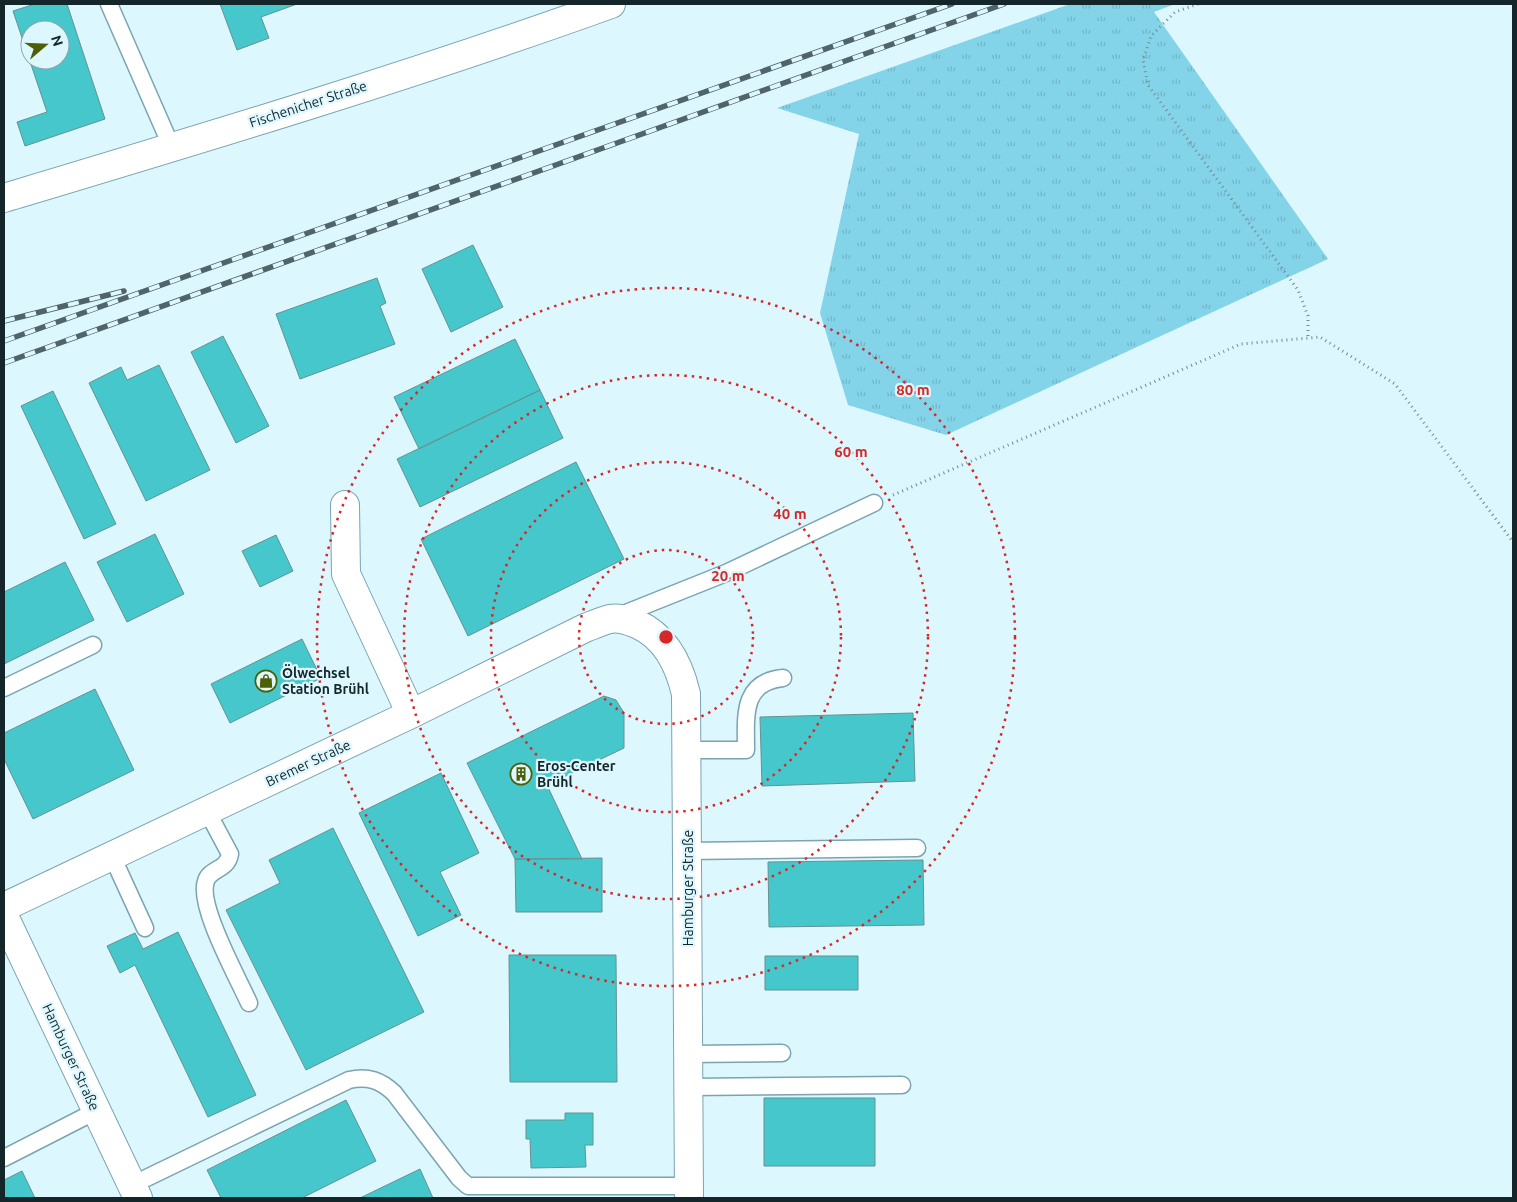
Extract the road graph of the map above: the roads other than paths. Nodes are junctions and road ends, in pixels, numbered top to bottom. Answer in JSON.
{"nodes":[{"id":1,"x":109,"y":4,"type":"edge"},
{"id":2,"x":611,"y":4,"type":"edge"},
{"id":3,"x":172,"y":148,"type":"junction"},
{"id":4,"x":4,"y":198,"type":"edge"},
{"id":5,"x":874,"y":503,"type":"road end"},
{"id":6,"x":345,"y":505,"type":"dead end"},
{"id":7,"x":612,"y":618,"type":"junction"},
{"id":8,"x":93,"y":645,"type":"dead end"},
{"id":9,"x":782,"y":678,"type":"dead end"},
{"id":10,"x":4,"y":688,"type":"edge"},
{"id":11,"x":411,"y":714,"type":"junction"},
{"id":12,"x":687,"y":750,"type":"junction"},
{"id":13,"x":208,"y":810,"type":"junction"},
{"id":14,"x":917,"y":848,"type":"dead end"},
{"id":15,"x":687,"y":852,"type":"junction"},
{"id":16,"x":112,"y":856,"type":"junction"},
{"id":17,"x":4,"y":907,"type":"edge"},
{"id":18,"x":4,"y":916,"type":"edge"},
{"id":19,"x":145,"y":928,"type":"dead end"},
{"id":20,"x":250,"y":1002,"type":"dead end"},
{"id":21,"x":782,"y":1053,"type":"dead end"},
{"id":22,"x":688,"y":1054,"type":"junction"},
{"id":23,"x":902,"y":1085,"type":"dead end"},
{"id":24,"x":689,"y":1087,"type":"junction"},
{"id":25,"x":96,"y":1112,"type":"junction"},
{"id":26,"x":4,"y":1158,"type":"edge"},
{"id":27,"x":135,"y":1192,"type":"edge"},
{"id":28,"x":689,"y":1192,"type":"edge"}],
"edges":[{"from":1,"to":3,"type":"lane"},
{"from":2,"to":3,"type":"street","name":"Fischenicher Straße"},
{"from":3,"to":4,"type":"street","name":"Fischenicher Straße"},
{"from":5,"to":7,"type":"lane"},
{"from":6,"to":11,"type":"street"},
{"from":7,"to":11,"type":"street","name":"Bremer Straße"},
{"from":7,"to":12,"type":"street","name":"Hamburger Straße"},
{"from":8,"to":10,"type":"lane"},
{"from":9,"to":12,"type":"lane"},
{"from":11,"to":13,"type":"street","name":"Bremer Straße"},
{"from":12,"to":15,"type":"street","name":"Hamburger Straße"},
{"from":13,"to":16,"type":"street","name":"Bremer Straße"},
{"from":13,"to":20,"type":"lane"},
{"from":14,"to":15,"type":"lane"},
{"from":15,"to":22,"type":"street","name":"Hamburger Straße"},
{"from":16,"to":17,"type":"street","name":"Bremer Straße"},
{"from":16,"to":19,"type":"lane"},
{"from":18,"to":25,"type":"street","name":"Hamburger Straße"},
{"from":21,"to":22,"type":"lane"},
{"from":22,"to":24,"type":"street","name":"Hamburger Straße"},
{"from":23,"to":24,"type":"lane"},
{"from":24,"to":28,"type":"street","name":"Hamburger Straße"},
{"from":25,"to":26,"type":"lane"},
{"from":25,"to":27,"type":"street","name":"Hamburger Straße"},
{"from":27,"to":28,"type":"lane"}]}
